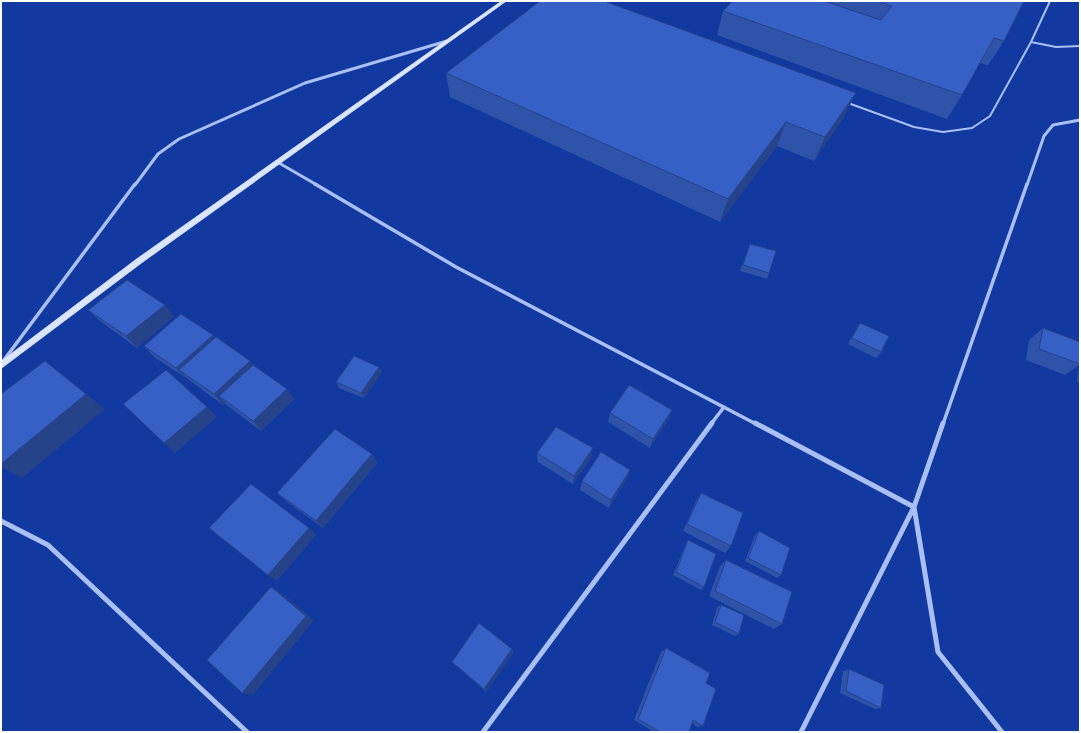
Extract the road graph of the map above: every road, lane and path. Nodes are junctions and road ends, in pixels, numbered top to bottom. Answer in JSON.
{"nodes":[{"id":1,"x":504,"y":1,"type":"edge"},
{"id":2,"x":1050,"y":1,"type":"edge"},
{"id":3,"x":452,"y":40,"type":"junction"},
{"id":4,"x":1031,"y":42,"type":"junction"},
{"id":5,"x":1080,"y":46,"type":"edge"},
{"id":6,"x":846,"y":102,"type":"edge"},
{"id":7,"x":1080,"y":120,"type":"edge"},
{"id":8,"x":279,"y":163,"type":"junction"},
{"id":9,"x":1,"y":365,"type":"edge"},
{"id":10,"x":724,"y":407,"type":"junction"},
{"id":11,"x":914,"y":507,"type":"junction"},
{"id":12,"x":1,"y":522,"type":"edge"},
{"id":13,"x":247,"y":732,"type":"edge"},
{"id":14,"x":482,"y":732,"type":"edge"},
{"id":15,"x":801,"y":732,"type":"edge"},
{"id":16,"x":1002,"y":732,"type":"edge"}],
"edges":[{"from":1,"to":3,"type":"street"},
{"from":2,"to":4,"type":"lane"},
{"from":3,"to":8,"type":"street"},
{"from":3,"to":9,"type":"street"},
{"from":4,"to":5,"type":"lane"},
{"from":4,"to":6,"type":"lane"},
{"from":7,"to":11,"type":"street"},
{"from":8,"to":9,"type":"street"},
{"from":8,"to":10,"type":"street"},
{"from":10,"to":11,"type":"street"},
{"from":10,"to":14,"type":"street"},
{"from":11,"to":15,"type":"street"},
{"from":11,"to":16,"type":"street"},
{"from":12,"to":13,"type":"street"}]}
